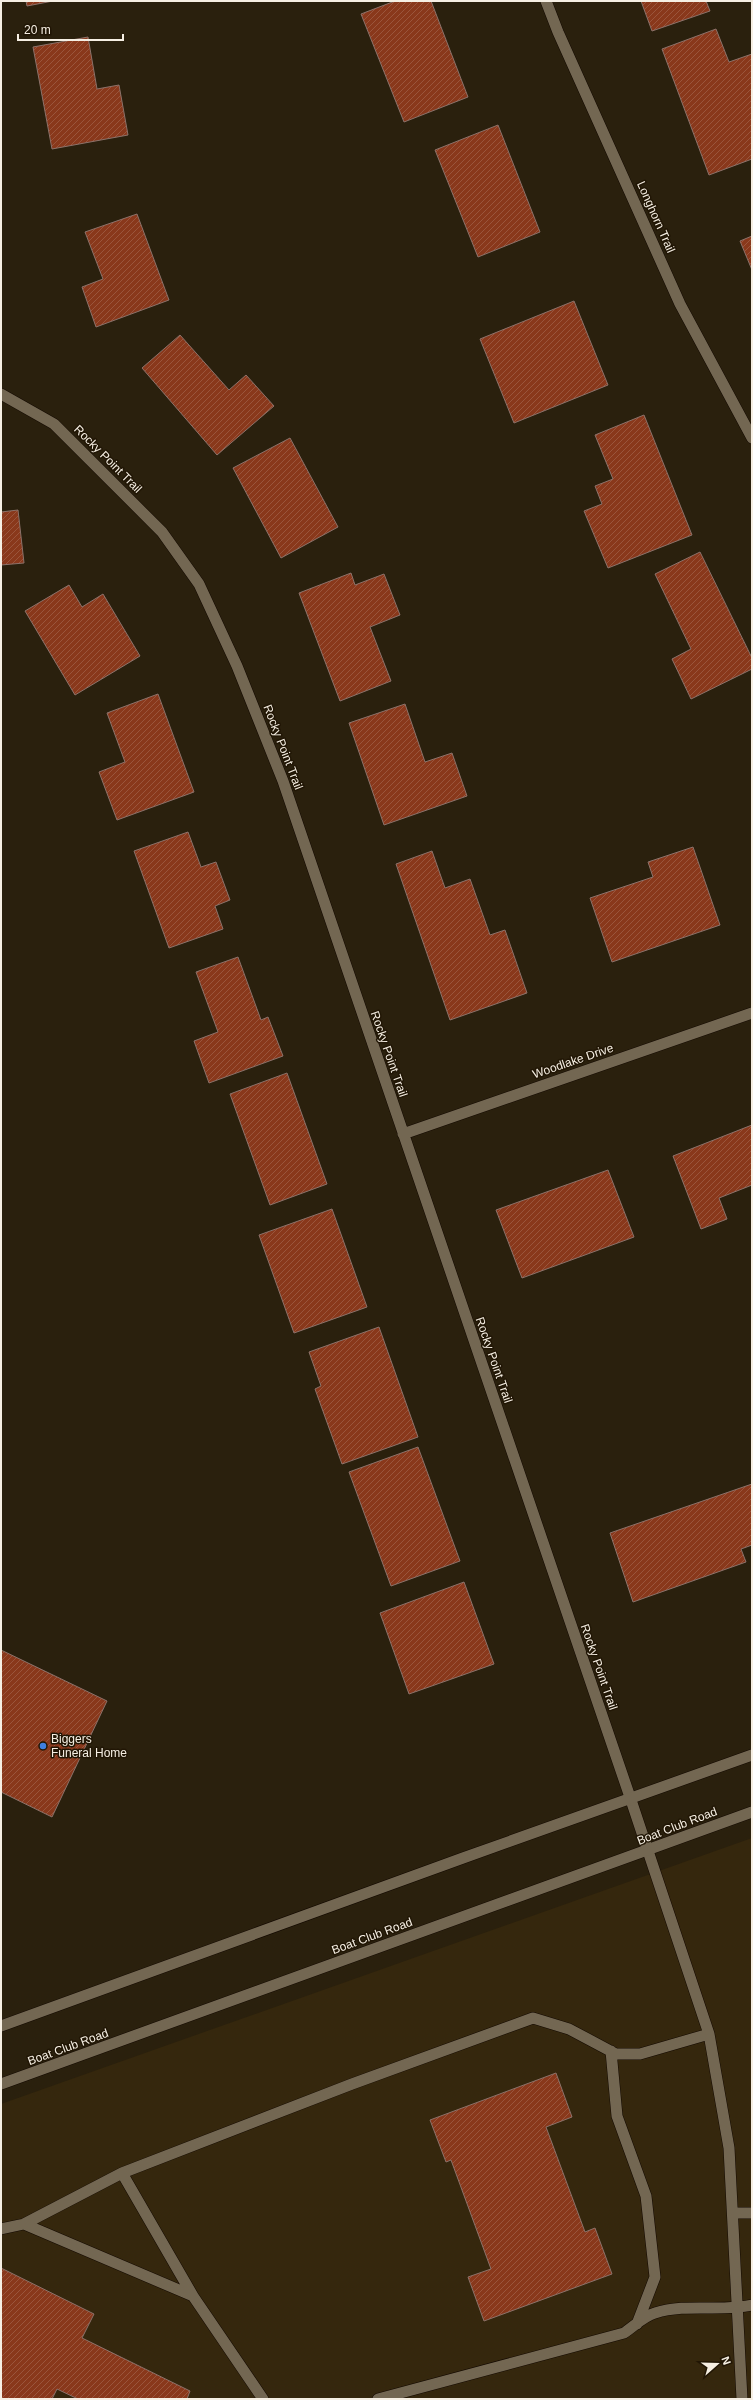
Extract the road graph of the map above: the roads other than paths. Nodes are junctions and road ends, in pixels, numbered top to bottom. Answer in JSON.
{"nodes":[{"id":1,"x":546,"y":1,"type":"edge"},
{"id":2,"x":1,"y":394,"type":"edge"},
{"id":3,"x":752,"y":438,"type":"edge"},
{"id":4,"x":752,"y":1013,"type":"edge"},
{"id":5,"x":403,"y":1134,"type":"junction"},
{"id":6,"x":752,"y":1755,"type":"edge"},
{"id":7,"x":631,"y":1800,"type":"junction"},
{"id":8,"x":752,"y":1812,"type":"edge"},
{"id":9,"x":647,"y":1851,"type":"junction"},
{"id":10,"x":1,"y":2026,"type":"edge"},
{"id":11,"x":709,"y":2034,"type":"junction"},
{"id":12,"x":611,"y":2051,"type":"junction"},
{"id":13,"x":1,"y":2084,"type":"edge"},
{"id":14,"x":122,"y":2172,"type":"junction"},
{"id":15,"x":733,"y":2213,"type":"junction"},
{"id":16,"x":752,"y":2213,"type":"edge"},
{"id":17,"x":24,"y":2224,"type":"junction"},
{"id":18,"x":1,"y":2230,"type":"edge"},
{"id":19,"x":193,"y":2296,"type":"junction"},
{"id":20,"x":752,"y":2305,"type":"edge"},
{"id":21,"x":738,"y":2308,"type":"junction"},
{"id":22,"x":637,"y":2324,"type":"junction"},
{"id":23,"x":263,"y":2399,"type":"edge"},
{"id":24,"x":378,"y":2399,"type":"edge"},
{"id":25,"x":742,"y":2399,"type":"edge"}],
"edges":[{"from":1,"to":3,"type":"street","name":"Longhorn Trail"},
{"from":2,"to":5,"type":"street","name":"Rocky Point Trail"},
{"from":4,"to":5,"type":"street","name":"Woodlake Drive"},
{"from":5,"to":7,"type":"street","name":"Rocky Point Trail"},
{"from":6,"to":7,"type":"street"},
{"from":7,"to":9,"type":"street","name":"Rocky Point Trail"},
{"from":7,"to":10,"type":"street"},
{"from":8,"to":9,"type":"street","name":"Boat Club Road"},
{"from":9,"to":11,"type":"street","name":"Rocky Point Trail"},
{"from":9,"to":13,"type":"street","name":"Boat Club Road"},
{"from":11,"to":12,"type":"street"},
{"from":11,"to":15,"type":"street","name":"Rocky Point Trail"},
{"from":12,"to":14,"type":"street"},
{"from":12,"to":22,"type":"street"},
{"from":14,"to":17,"type":"street"},
{"from":14,"to":19,"type":"street"},
{"from":15,"to":16,"type":"street"},
{"from":15,"to":21,"type":"street","name":"Rocky Point Trail"},
{"from":17,"to":18,"type":"street"},
{"from":17,"to":19,"type":"street"},
{"from":19,"to":23,"type":"street"},
{"from":20,"to":21,"type":"street"},
{"from":21,"to":22,"type":"street"},
{"from":21,"to":25,"type":"street","name":"Rocky Point Trail"},
{"from":22,"to":24,"type":"street"}]}
